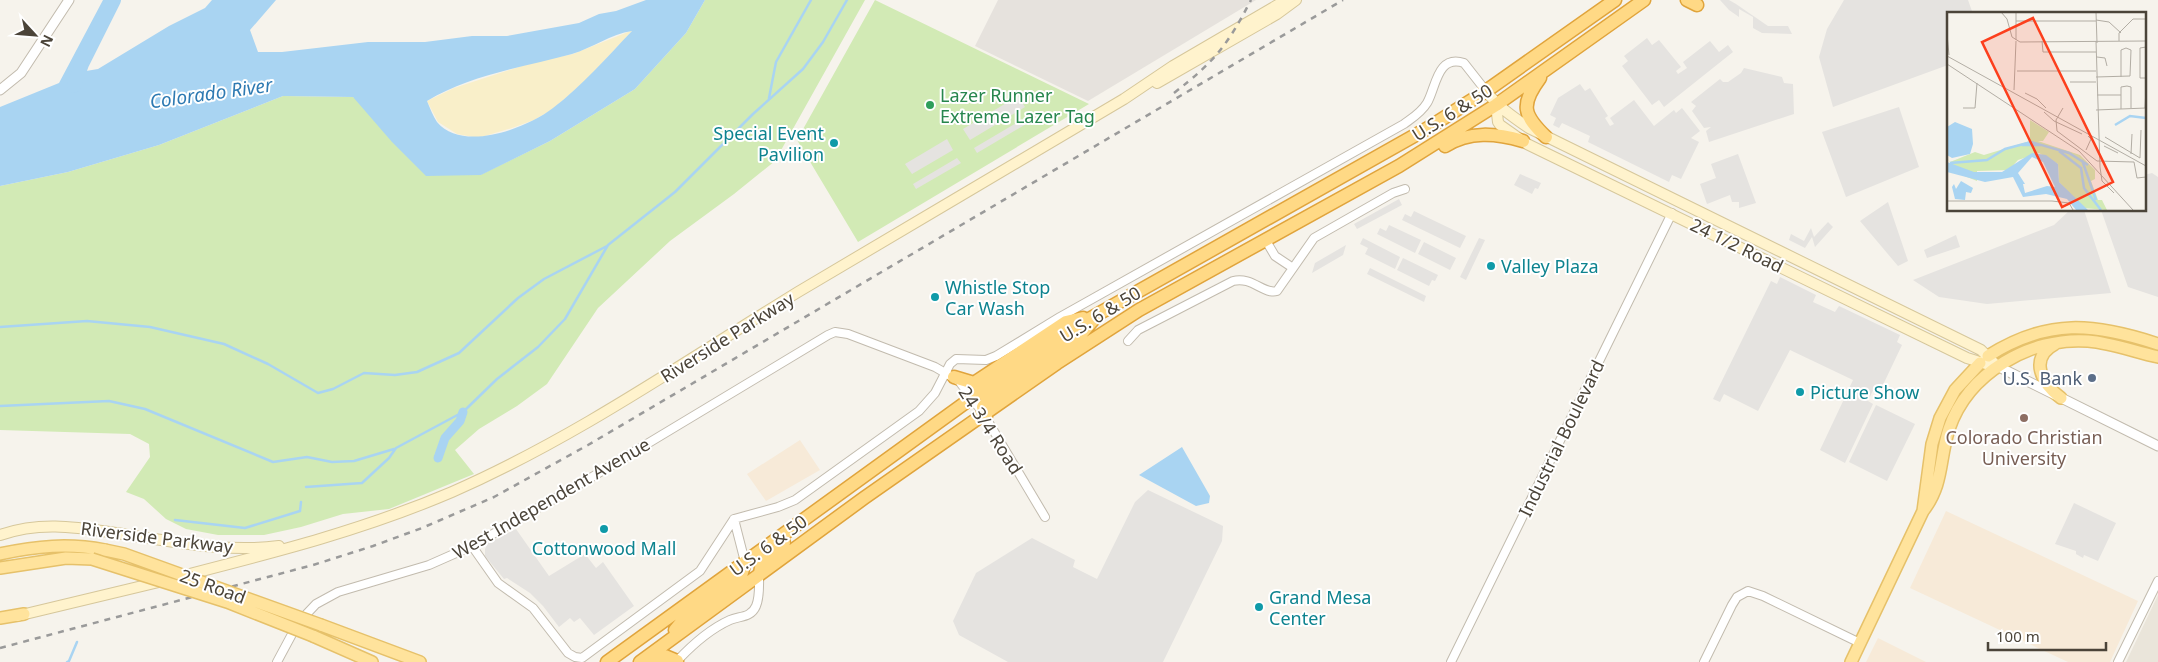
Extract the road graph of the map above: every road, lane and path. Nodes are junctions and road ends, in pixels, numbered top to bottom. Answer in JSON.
{"nodes":[{"id":1,"x":69,"y":0,"type":"edge"},
{"id":2,"x":1286,"y":0,"type":"edge"},
{"id":3,"x":1296,"y":0,"type":"edge"},
{"id":4,"x":1616,"y":0,"type":"edge"},
{"id":5,"x":1650,"y":0,"type":"edge"},
{"id":6,"x":1639,"y":4,"type":"edge"},
{"id":7,"x":1544,"y":71,"type":"junction"},
{"id":8,"x":0,"y":90,"type":"edge"},
{"id":9,"x":1486,"y":91,"type":"junction"},
{"id":10,"x":1124,"y":99,"type":"junction"},
{"id":11,"x":1496,"y":105,"type":"junction"},
{"id":12,"x":1546,"y":137,"type":"junction"},
{"id":13,"x":1523,"y":141,"type":"junction"},
{"id":14,"x":1372,"y":161,"type":"junction"},
{"id":15,"x":1400,"y":166,"type":"junction"},
{"id":16,"x":1405,"y":189,"type":"dead end"},
{"id":17,"x":1629,"y":193,"type":"junction"},
{"id":18,"x":1681,"y":202,"type":"junction"},
{"id":19,"x":1672,"y":214,"type":"junction"},
{"id":20,"x":1728,"y":226,"type":"junction"},
{"id":21,"x":1265,"y":239,"type":"junction"},
{"id":22,"x":1293,"y":268,"type":"junction"},
{"id":23,"x":1100,"y":313,"type":"junction"},
{"id":24,"x":835,"y":332,"type":"joint"},
{"id":25,"x":1128,"y":341,"type":"dead end"},
{"id":26,"x":2060,"y":342,"type":"junction"},
{"id":27,"x":2158,"y":344,"type":"edge"},
{"id":28,"x":2158,"y":357,"type":"edge"},
{"id":29,"x":1984,"y":359,"type":"junction"},
{"id":30,"x":1997,"y":366,"type":"junction"},
{"id":31,"x":950,"y":374,"type":"junction"},
{"id":32,"x":2061,"y":398,"type":"junction"},
{"id":33,"x":973,"y":399,"type":"junction"},
{"id":34,"x":985,"y":415,"type":"junction"},
{"id":35,"x":2158,"y":446,"type":"edge"},
{"id":36,"x":865,"y":475,"type":"junction"},
{"id":37,"x":1922,"y":511,"type":"junction"},
{"id":38,"x":1045,"y":517,"type":"dead end"},
{"id":39,"x":734,"y":519,"type":"junction"},
{"id":40,"x":0,"y":535,"type":"edge"},
{"id":41,"x":315,"y":542,"type":"junction"},
{"id":42,"x":472,"y":546,"type":"junction"},
{"id":43,"x":0,"y":554,"type":"edge"},
{"id":44,"x":745,"y":562,"type":"junction"},
{"id":45,"x":25,"y":564,"type":"junction"},
{"id":46,"x":0,"y":568,"type":"edge"},
{"id":47,"x":0,"y":573,"type":"edge"},
{"id":48,"x":759,"y":575,"type":"junction"},
{"id":49,"x":2158,"y":583,"type":"edge"},
{"id":50,"x":24,"y":614,"type":"junction"},
{"id":51,"x":0,"y":618,"type":"edge"},
{"id":52,"x":0,"y":622,"type":"edge"},
{"id":53,"x":1860,"y":643,"type":"junction"},
{"id":54,"x":662,"y":646,"type":"junction"},
{"id":55,"x":678,"y":661,"type":"edge"},
{"id":56,"x":277,"y":662,"type":"edge"},
{"id":57,"x":372,"y":662,"type":"edge"},
{"id":58,"x":420,"y":662,"type":"edge"},
{"id":59,"x":607,"y":662,"type":"edge"},
{"id":60,"x":640,"y":662,"type":"edge"},
{"id":61,"x":656,"y":662,"type":"edge"},
{"id":62,"x":1451,"y":662,"type":"edge"},
{"id":63,"x":1704,"y":662,"type":"edge"},
{"id":64,"x":1851,"y":662,"type":"edge"},
{"id":65,"x":2118,"y":662,"type":"edge"}],
"edges":[{"from":1,"to":8,"type":"street"},
{"from":2,"to":10,"type":"main road","name":"Riverside Parkway"},
{"from":3,"to":10,"type":"main road","name":"Riverside Parkway"},
{"from":4,"to":9,"type":"highway","name":"U.S. 6 & 50"},
{"from":5,"to":6,"type":"highway","name":"U.S. 6 & 50"},
{"from":6,"to":7,"type":"highway","name":"U.S. 6 & 50"},
{"from":7,"to":11,"type":"highway","name":"U.S. 6 & 50"},
{"from":7,"to":12,"type":"highway"},
{"from":9,"to":11,"type":"main road","name":"24 1/2 Road"},
{"from":9,"to":14,"type":"highway","name":"U.S. 6 & 50"},
{"from":9,"to":31,"type":"street"},
{"from":10,"to":41,"type":"main road","name":"Riverside Parkway"},
{"from":11,"to":12,"type":"main road","name":"24 1/2 Road"},
{"from":11,"to":13,"type":"main road","name":"24 1/2 Road"},
{"from":11,"to":15,"type":"highway","name":"U.S. 6 & 50"},
{"from":12,"to":18,"type":"main road","name":"24 1/2 Road"},
{"from":13,"to":15,"type":"highway"},
{"from":13,"to":17,"type":"main road","name":"24 1/2 Road"},
{"from":14,"to":21,"type":"highway"},
{"from":14,"to":23,"type":"highway","name":"U.S. 6 & 50"},
{"from":15,"to":21,"type":"highway","name":"U.S. 6 & 50"},
{"from":16,"to":22,"type":"street"},
{"from":17,"to":18,"type":"main road"},
{"from":17,"to":19,"type":"main road","name":"24 1/2 Road"},
{"from":18,"to":20,"type":"main road","name":"24 1/2 Road"},
{"from":19,"to":20,"type":"main road"},
{"from":19,"to":29,"type":"main road","name":"24 1/2 Road"},
{"from":19,"to":62,"type":"street","name":"Industrial Boulevard"},
{"from":20,"to":29,"type":"main road","name":"24 1/2 Road"},
{"from":21,"to":22,"type":"street"},
{"from":21,"to":34,"type":"highway","name":"U.S. 6 & 50"},
{"from":22,"to":25,"type":"street"},
{"from":23,"to":31,"type":"highway"},
{"from":23,"to":33,"type":"highway","name":"U.S. 6 & 50"},
{"from":23,"to":34,"type":"highway"},
{"from":24,"to":31,"type":"street","name":"24 3/4 Road"},
{"from":24,"to":42,"type":"street","name":"West Independent Avenue"},
{"from":26,"to":28,"type":"main road"},
{"from":26,"to":30,"type":"main road"},
{"from":26,"to":32,"type":"main road"},
{"from":27,"to":29,"type":"main road"},
{"from":29,"to":30,"type":"main road","name":"24 1/2 Road"},
{"from":29,"to":37,"type":"main road"},
{"from":30,"to":32,"type":"street","name":"24 1/2 Road"},
{"from":30,"to":37,"type":"main road"},
{"from":31,"to":33,"type":"street","name":"24 3/4 Road"},
{"from":31,"to":39,"type":"street"},
{"from":32,"to":35,"type":"street","name":"24 1/2 Road"},
{"from":33,"to":34,"type":"street","name":"24 3/4 Road"},
{"from":33,"to":36,"type":"highway","name":"U.S. 6 & 50"},
{"from":34,"to":38,"type":"street","name":"24 3/4 Road"},
{"from":34,"to":48,"type":"highway","name":"U.S. 6 & 50"},
{"from":36,"to":44,"type":"highway","name":"U.S. 6 & 50"},
{"from":36,"to":48,"type":"highway"},
{"from":37,"to":53,"type":"main road"},
{"from":39,"to":42,"type":"street"},
{"from":39,"to":44,"type":"street"},
{"from":40,"to":41,"type":"main road","name":"Riverside Parkway"},
{"from":41,"to":50,"type":"main road","name":"Riverside Parkway"},
{"from":42,"to":56,"type":"street","name":"West Independent Avenue"},
{"from":43,"to":58,"type":"main road","name":"25 Road","bridge":true},
{"from":44,"to":54,"type":"highway"},
{"from":44,"to":59,"type":"highway","name":"U.S. 6 & 50"},
{"from":45,"to":46,"type":"main road","name":"25 Road"},
{"from":45,"to":47,"type":"main road"},
{"from":45,"to":57,"type":"main road","name":"25 Road","bridge":true},
{"from":48,"to":54,"type":"highway","name":"U.S. 6 & 50"},
{"from":48,"to":55,"type":"street"},
{"from":49,"to":65,"type":"street"},
{"from":50,"to":51,"type":"main road"},
{"from":50,"to":52,"type":"main road","name":"Riverside Parkway"},
{"from":53,"to":63,"type":"street"},
{"from":53,"to":64,"type":"main road"},
{"from":54,"to":60,"type":"highway","name":"U.S. 6 & 50"},
{"from":55,"to":61,"type":"highway"}]}
